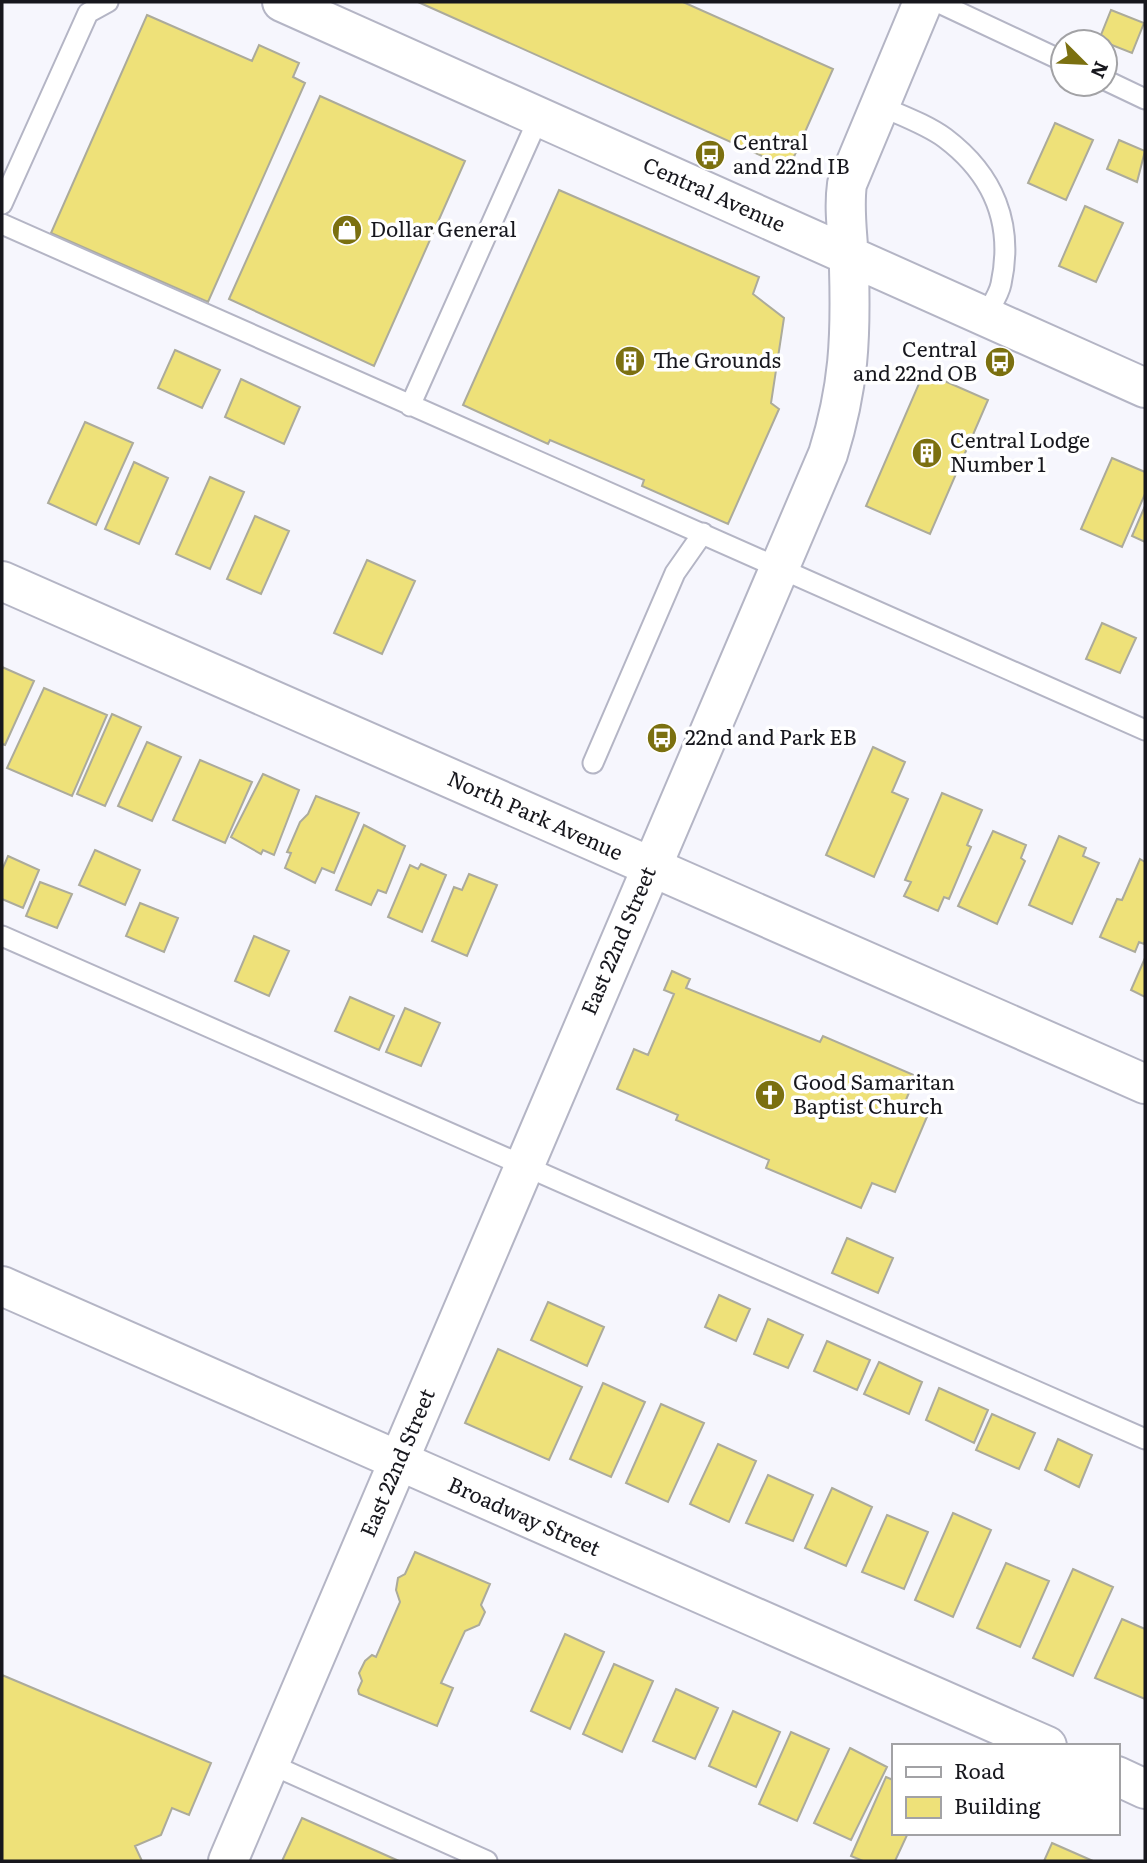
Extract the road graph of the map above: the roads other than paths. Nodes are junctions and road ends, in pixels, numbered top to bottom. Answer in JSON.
{"nodes":[{"id":1,"x":108,"y":2,"type":"edge"},
{"id":2,"x":282,"y":2,"type":"edge"},
{"id":3,"x":923,"y":2,"type":"edge"},
{"id":4,"x":937,"y":2,"type":"edge"},
{"id":5,"x":1049,"y":54,"type":"edge"},
{"id":6,"x":1119,"y":87,"type":"edge"},
{"id":7,"x":1145,"y":99,"type":"edge"},
{"id":8,"x":878,"y":105,"type":"junction"},
{"id":9,"x":539,"y":117,"type":"junction"},
{"id":10,"x":2,"y":204,"type":"edge"},
{"id":11,"x":2,"y":224,"type":"edge"},
{"id":12,"x":849,"y":256,"type":"junction"},
{"id":13,"x":985,"y":317,"type":"junction"},
{"id":14,"x":1145,"y":387,"type":"edge"},
{"id":15,"x":410,"y":405,"type":"junction"},
{"id":16,"x":703,"y":533,"type":"junction"},
{"id":17,"x":779,"y":567,"type":"junction"},
{"id":18,"x":2,"y":581,"type":"edge"},
{"id":19,"x":1145,"y":730,"type":"edge"},
{"id":20,"x":593,"y":763,"type":"dead end"},
{"id":21,"x":650,"y":867,"type":"junction"},
{"id":22,"x":2,"y":936,"type":"edge"},
{"id":23,"x":1145,"y":1084,"type":"edge"},
{"id":24,"x":524,"y":1165,"type":"junction"},
{"id":25,"x":2,"y":1286,"type":"edge"},
{"id":26,"x":1145,"y":1439,"type":"edge"},
{"id":27,"x":399,"y":1462,"type":"junction"},
{"id":28,"x":1042,"y":1744,"type":"edge"},
{"id":29,"x":270,"y":1764,"type":"junction"},
{"id":30,"x":1119,"y":1777,"type":"edge"},
{"id":31,"x":1145,"y":1789,"type":"edge"},
{"id":32,"x":228,"y":1861,"type":"edge"},
{"id":33,"x":487,"y":1861,"type":"edge"}],
"edges":[{"from":1,"to":10,"type":"lane"},
{"from":2,"to":9,"type":"main road","name":"Central Avenue"},
{"from":3,"to":8,"type":"main road","name":"East 22nd Street"},
{"from":4,"to":5,"type":"lane"},
{"from":6,"to":7,"type":"lane"},
{"from":8,"to":12,"type":"main road","name":"East 22nd Street"},
{"from":8,"to":13,"type":"lane"},
{"from":9,"to":12,"type":"main road","name":"Central Avenue"},
{"from":9,"to":15,"type":"lane"},
{"from":11,"to":15,"type":"lane"},
{"from":12,"to":13,"type":"main road","name":"Central Avenue"},
{"from":12,"to":17,"type":"main road","name":"East 22nd Street"},
{"from":13,"to":14,"type":"main road","name":"Central Avenue"},
{"from":15,"to":16,"type":"lane"},
{"from":16,"to":17,"type":"lane"},
{"from":16,"to":20,"type":"lane"},
{"from":17,"to":19,"type":"lane"},
{"from":17,"to":21,"type":"main road","name":"East 22nd Street"},
{"from":18,"to":21,"type":"main road","name":"North Park Avenue"},
{"from":21,"to":23,"type":"main road","name":"North Park Avenue"},
{"from":21,"to":24,"type":"main road","name":"East 22nd Street"},
{"from":22,"to":24,"type":"lane"},
{"from":24,"to":26,"type":"lane"},
{"from":24,"to":27,"type":"main road","name":"East 22nd Street"},
{"from":25,"to":27,"type":"main road","name":"Broadway Street"},
{"from":27,"to":28,"type":"main road","name":"Broadway Street"},
{"from":27,"to":29,"type":"main road","name":"East 22nd Street"},
{"from":29,"to":32,"type":"main road","name":"East 22nd Street"},
{"from":29,"to":33,"type":"lane"},
{"from":30,"to":31,"type":"main road"}]}
